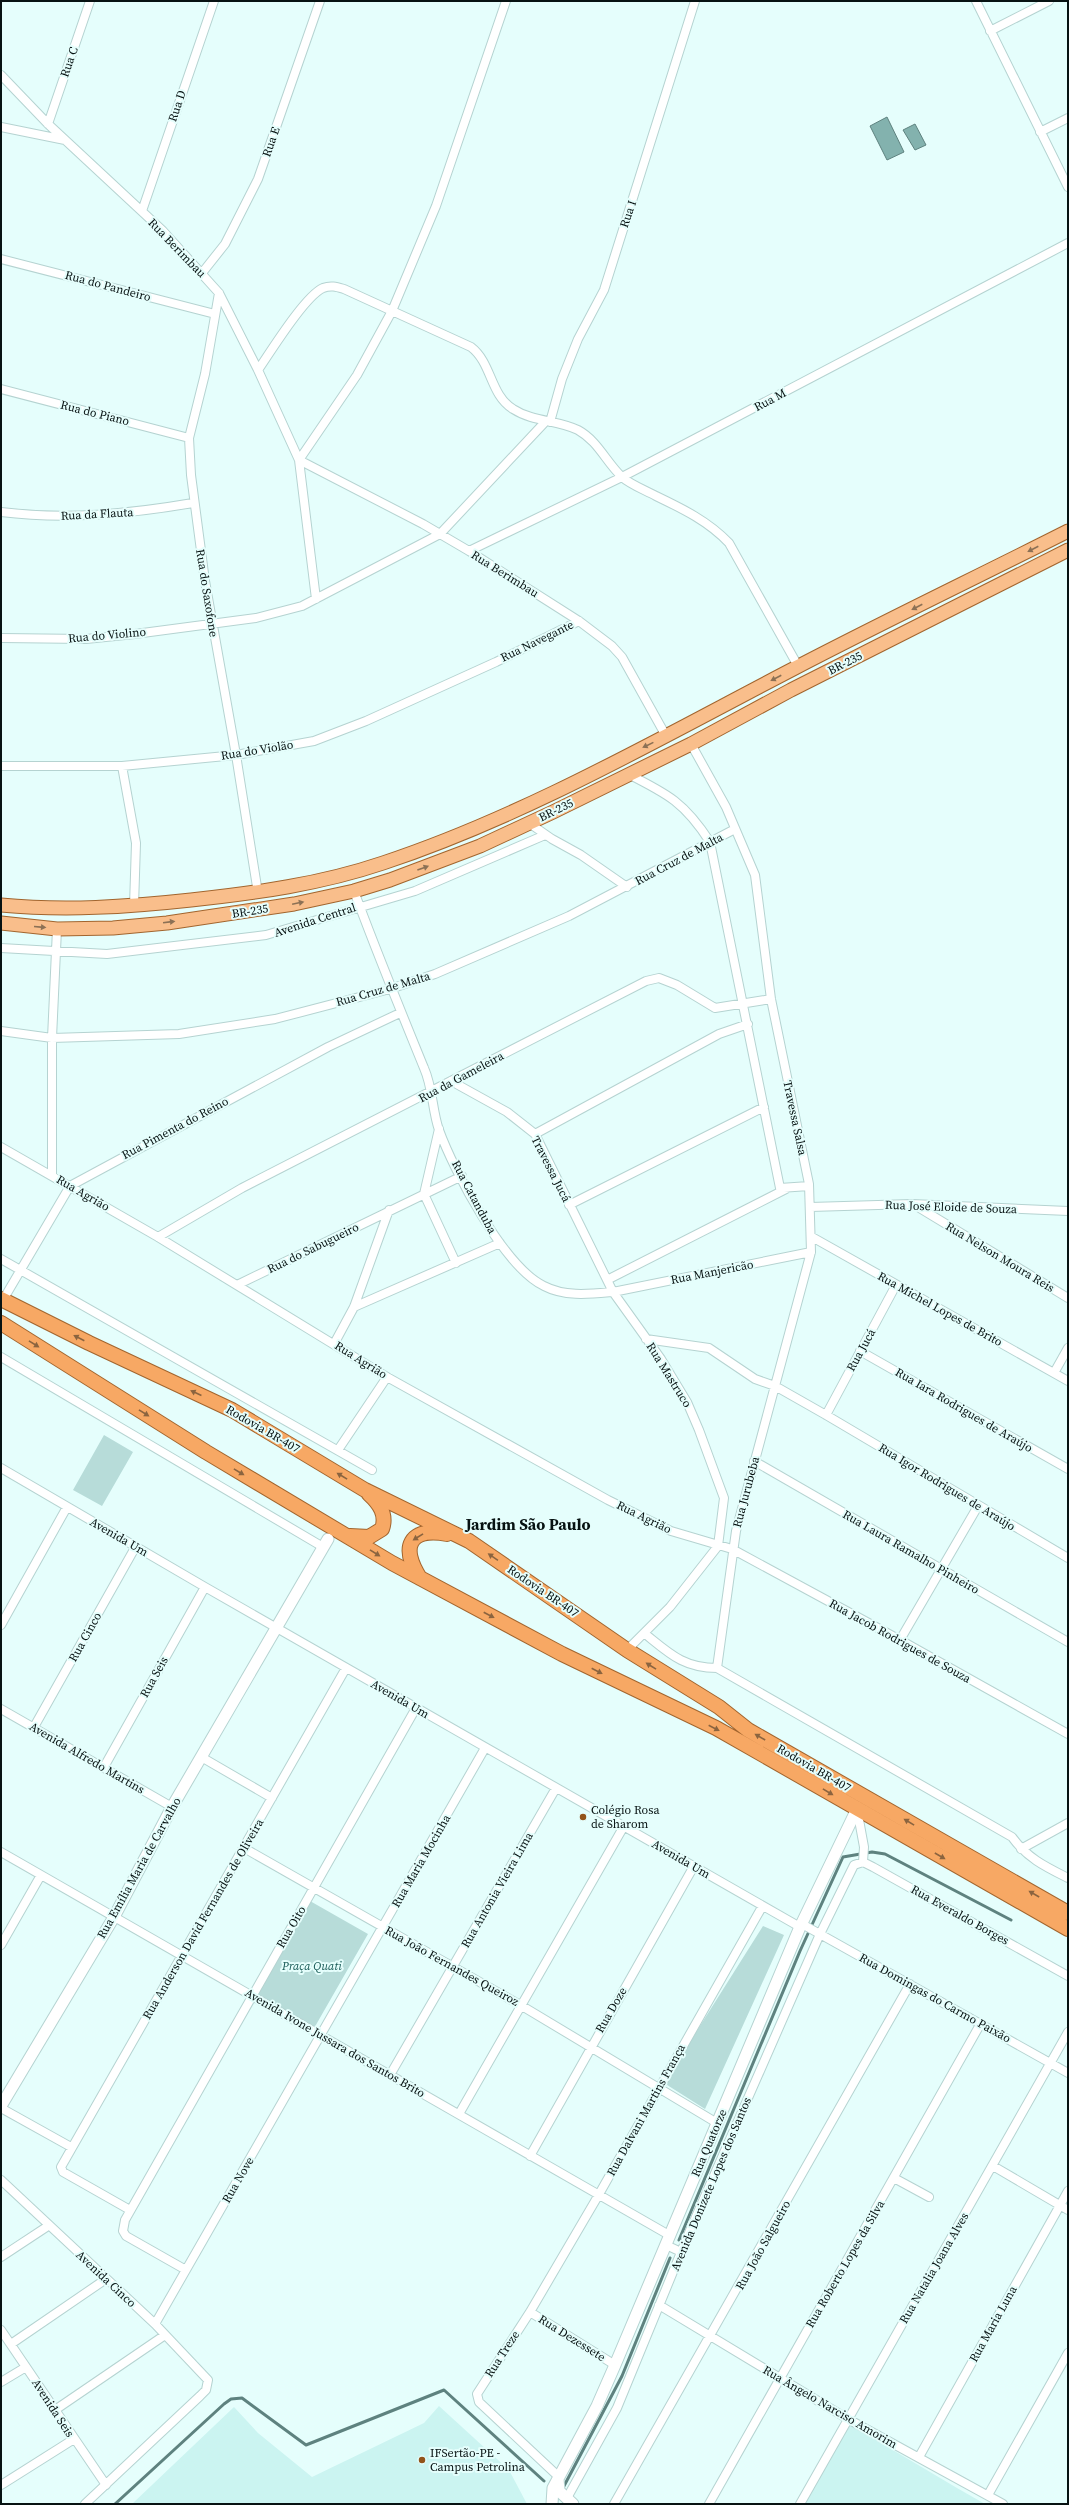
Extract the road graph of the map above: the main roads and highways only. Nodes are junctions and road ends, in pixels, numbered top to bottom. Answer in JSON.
{"nodes":[{"id":1,"x":1068,"y":531,"type":"edge"},
{"id":2,"x":1068,"y":550,"type":"edge"},
{"id":3,"x":384,"y":863,"type":"junction"},
{"id":4,"x":390,"y":880,"type":"junction"},
{"id":5,"x":1,"y":906,"type":"edge"},
{"id":6,"x":1,"y":923,"type":"edge"},
{"id":7,"x":2,"y":1299,"type":"edge"},
{"id":8,"x":1,"y":1323,"type":"edge"},
{"id":9,"x":365,"y":1490,"type":"junction"},
{"id":10,"x":348,"y":1536,"type":"junction"},
{"id":11,"x":469,"y":1541,"type":"junction"},
{"id":12,"x":420,"y":1578,"type":"junction"},
{"id":13,"x":1068,"y":1913,"type":"edge"},
{"id":14,"x":1068,"y":1929,"type":"edge"}],
"edges":[{"from":1,"to":3,"type":"main road","name":"BR-235","number":"BR-235","one_way":true},
{"from":4,"to":2,"type":"main road","name":"BR-235","number":"BR-235","one_way":true},
{"from":3,"to":4,"type":"main road"},
{"from":3,"to":5,"type":"main road","name":"BR-235","number":"BR-235"},
{"from":6,"to":4,"type":"main road","name":"BR-235","number":"BR-235","one_way":true},
{"from":9,"to":7,"type":"highway","name":"Rodovia BR-407","one_way":true},
{"from":8,"to":10,"type":"highway","name":"Rodovia BR-407","one_way":true},
{"from":9,"to":10,"type":"highway"},
{"from":9,"to":11,"type":"highway","name":"Rodovia BR-407"},
{"from":10,"to":12,"type":"highway","name":"Rodovia BR-407","one_way":true},
{"from":11,"to":12,"type":"highway","one_way":true},
{"from":13,"to":11,"type":"highway","name":"Rodovia BR-407","one_way":true},
{"from":12,"to":14,"type":"highway","name":"Rodovia BR-407","one_way":true}]}
